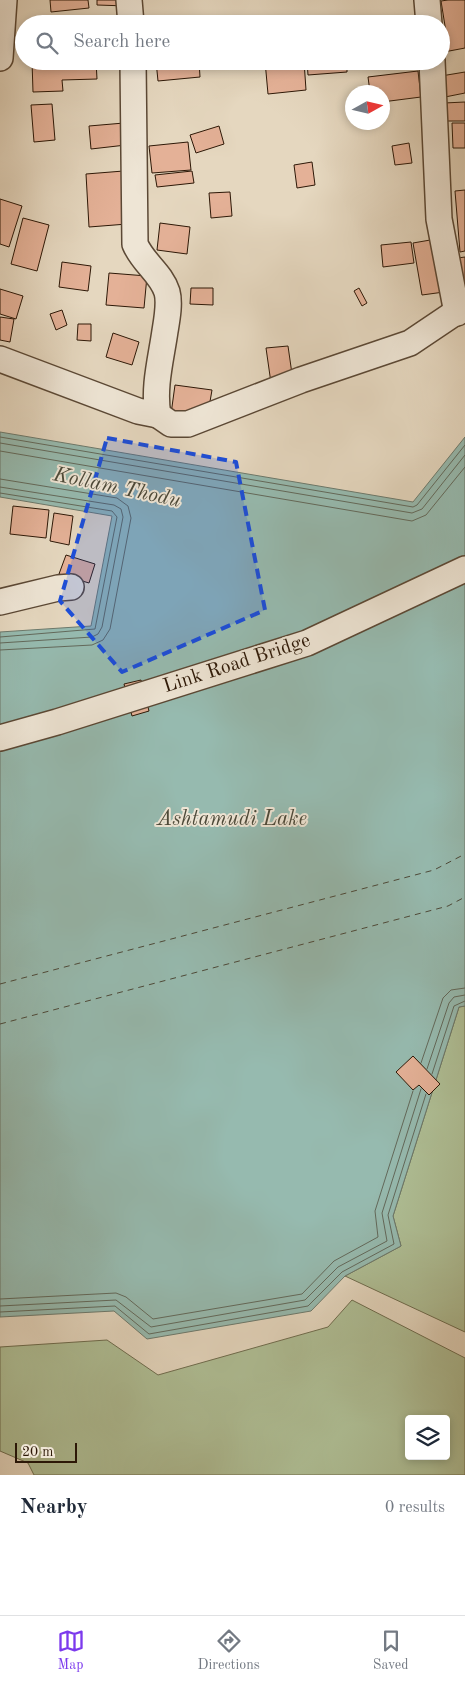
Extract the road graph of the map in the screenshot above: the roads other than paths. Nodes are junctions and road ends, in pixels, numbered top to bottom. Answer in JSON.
{"nodes":[{"id":1,"x":4,"y":0,"type":"edge"},
{"id":2,"x":129,"y":0,"type":"edge"},
{"id":3,"x":426,"y":0,"type":"edge"},
{"id":4,"x":130,"y":15,"type":"edge"},
{"id":5,"x":428,"y":15,"type":"edge"},
{"id":6,"x":0,"y":58,"type":"edge"},
{"id":7,"x":132,"y":70,"type":"edge"},
{"id":8,"x":432,"y":70,"type":"edge"},
{"id":9,"x":461,"y":309,"type":"edge"},
{"id":10,"x":0,"y":359,"type":"edge"},
{"id":11,"x":158,"y":415,"type":"junction"},
{"id":12,"x":465,"y":569,"type":"edge"},
{"id":13,"x":71,"y":588,"type":"dead end"},
{"id":14,"x":0,"y":602,"type":"edge"},
{"id":15,"x":0,"y":738,"type":"edge"}],
"edges":[{"from":1,"to":6,"type":"street"},
{"from":2,"to":4,"type":"street"},
{"from":3,"to":5,"type":"street"},
{"from":7,"to":11,"type":"street"},
{"from":8,"to":9,"type":"street"},
{"from":9,"to":11,"type":"street"},
{"from":10,"to":11,"type":"street"},
{"from":12,"to":15,"type":"street","name":"Link Road Bridge"},
{"from":13,"to":14,"type":"street"}]}
